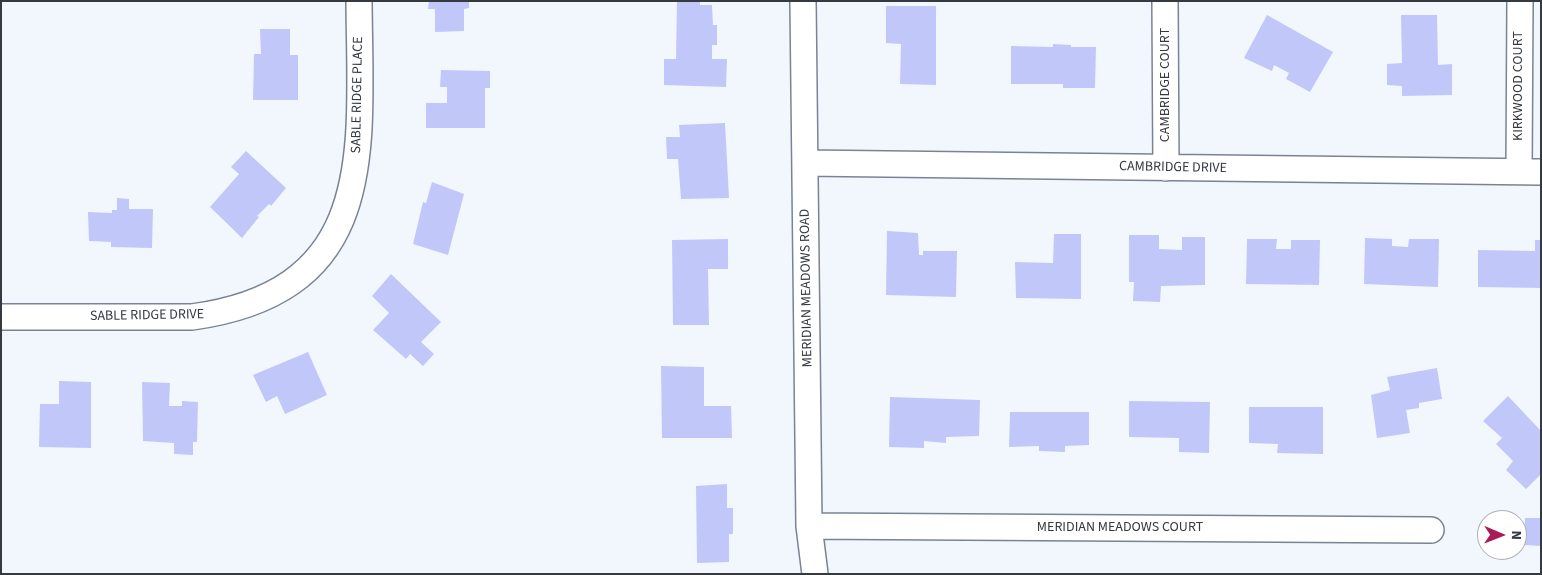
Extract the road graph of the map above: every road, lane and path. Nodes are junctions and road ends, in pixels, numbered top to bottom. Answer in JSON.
{"nodes":[{"id":1,"x":359,"y":1,"type":"edge"},
{"id":2,"x":803,"y":1,"type":"edge"},
{"id":3,"x":1165,"y":1,"type":"edge"},
{"id":4,"x":1520,"y":1,"type":"edge"},
{"id":5,"x":805,"y":163,"type":"junction"},
{"id":6,"x":1166,"y":168,"type":"junction"},
{"id":7,"x":1530,"y":171,"type":"edge"},
{"id":8,"x":287,"y":286,"type":"joint"},
{"id":9,"x":1,"y":317,"type":"edge"},
{"id":10,"x":810,"y":526,"type":"junction"},
{"id":11,"x":1431,"y":530,"type":"dead end"},
{"id":12,"x":815,"y":574,"type":"edge"}],
"edges":[{"from":1,"to":8,"type":"street","name":"SABLE RIDGE PLACE"},
{"from":2,"to":5,"type":"street","name":"MERIDIAN MEADOWS ROAD"},
{"from":3,"to":6,"type":"street","name":"CAMBRIDGE COURT"},
{"from":4,"to":7,"type":"street","name":"KIRKWOOD COURT"},
{"from":5,"to":6,"type":"street","name":"CAMBRIDGE DRIVE"},
{"from":5,"to":10,"type":"street","name":"MERIDIAN MEADOWS ROAD"},
{"from":6,"to":7,"type":"street","name":"CAMBRIDGE DRIVE"},
{"from":8,"to":9,"type":"street","name":"SABLE RIDGE DRIVE"},
{"from":10,"to":11,"type":"street","name":"MERIDIAN MEADOWS COURT"},
{"from":10,"to":12,"type":"street","name":"MERIDIAN MEADOWS ROAD"}]}
